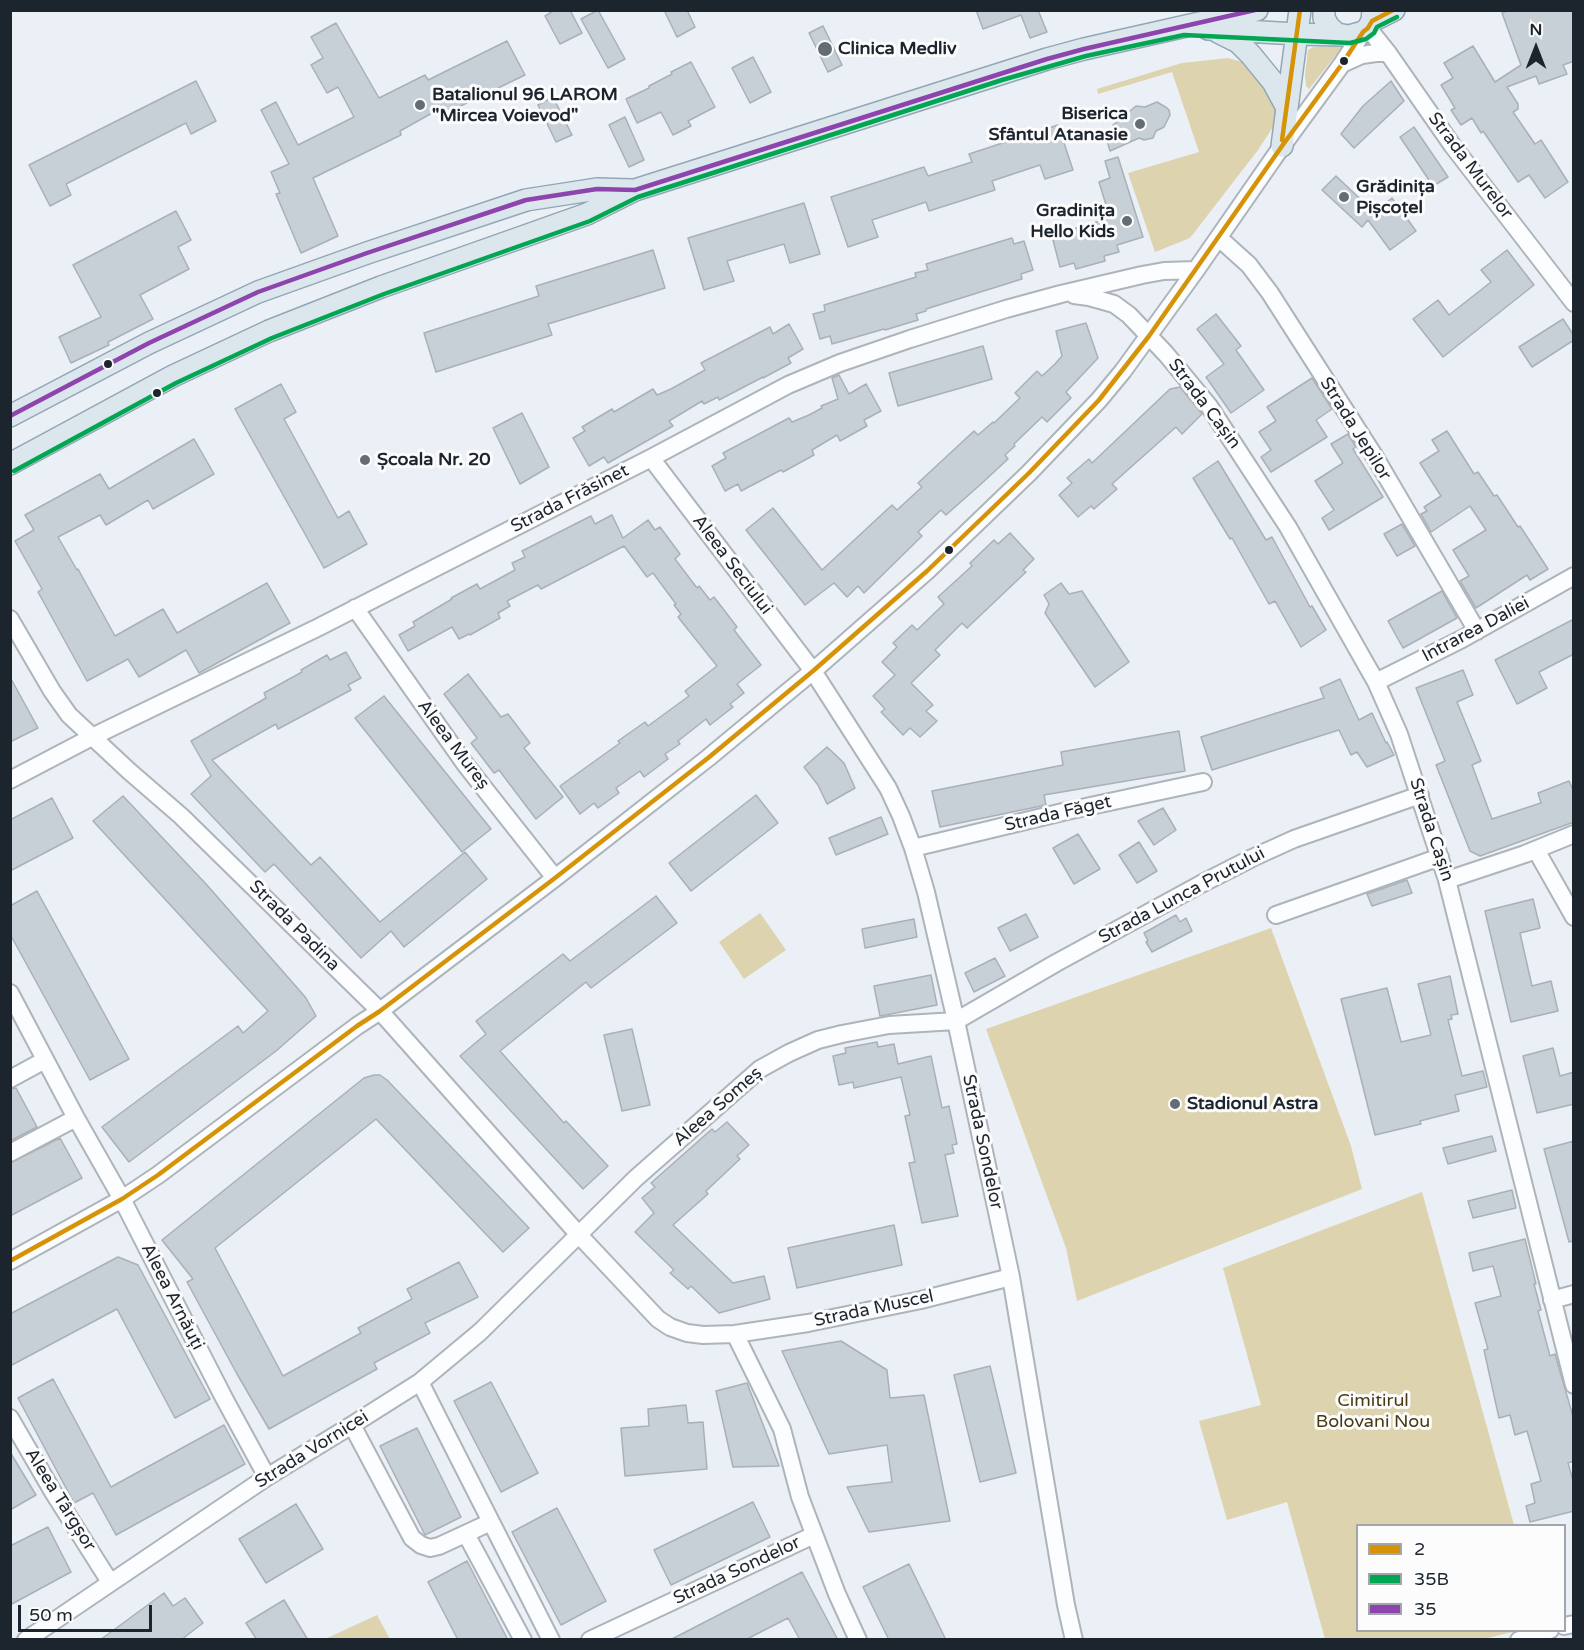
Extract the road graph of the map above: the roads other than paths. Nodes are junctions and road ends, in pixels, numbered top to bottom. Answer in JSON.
{"nodes":[{"id":1,"x":1257,"y":10,"type":"edge"},
{"id":2,"x":1300,"y":10,"type":"edge"},
{"id":3,"x":1324,"y":10,"type":"edge"},
{"id":4,"x":1394,"y":10,"type":"edge"},
{"id":5,"x":1364,"y":25,"type":"edge"},
{"id":6,"x":1183,"y":27,"type":"junction"},
{"id":7,"x":1212,"y":29,"type":"junction"},
{"id":8,"x":1296,"y":34,"type":"junction"},
{"id":9,"x":1388,"y":53,"type":"junction"},
{"id":10,"x":1342,"y":64,"type":"junction"},
{"id":11,"x":1286,"y":106,"type":"junction"},
{"id":12,"x":1282,"y":146,"type":"junction"},
{"id":13,"x":635,"y":190,"type":"junction"},
{"id":14,"x":1219,"y":237,"type":"junction"},
{"id":15,"x":1196,"y":270,"type":"junction"},
{"id":16,"x":1061,"y":294,"type":"junction"},
{"id":17,"x":1574,"y":303,"type":"edge"},
{"id":18,"x":1149,"y":336,"type":"junction"},
{"id":19,"x":10,"y":416,"type":"edge"},
{"id":20,"x":651,"y":458,"type":"junction"},
{"id":21,"x":10,"y":464,"type":"edge"},
{"id":22,"x":1574,"y":576,"type":"edge"},
{"id":23,"x":355,"y":608,"type":"junction"},
{"id":24,"x":10,"y":619,"type":"edge"},
{"id":25,"x":1477,"y":630,"type":"junction"},
{"id":26,"x":813,"y":672,"type":"junction"},
{"id":27,"x":1376,"y":682,"type":"junction"},
{"id":28,"x":92,"y":737,"type":"junction"},
{"id":29,"x":10,"y":780,"type":"edge"},
{"id":30,"x":1203,"y":783,"type":"dead end"},
{"id":31,"x":1420,"y":795,"type":"junction"},
{"id":32,"x":1574,"y":834,"type":"edge"},
{"id":33,"x":913,"y":848,"type":"junction"},
{"id":34,"x":1536,"y":850,"type":"junction"},
{"id":35,"x":1440,"y":857,"type":"junction"},
{"id":36,"x":555,"y":878,"type":"junction"},
{"id":37,"x":1447,"y":880,"type":"junction"},
{"id":38,"x":1276,"y":915,"type":"dead end"},
{"id":39,"x":1574,"y":917,"type":"edge"},
{"id":40,"x":10,"y":993,"type":"edge"},
{"id":41,"x":380,"y":1011,"type":"junction"},
{"id":42,"x":956,"y":1022,"type":"junction"},
{"id":43,"x":45,"y":1060,"type":"junction"},
{"id":44,"x":10,"y":1079,"type":"edge"},
{"id":45,"x":76,"y":1118,"type":"junction"},
{"id":46,"x":10,"y":1153,"type":"edge"},
{"id":47,"x":122,"y":1199,"type":"junction"},
{"id":48,"x":579,"y":1235,"type":"junction"},
{"id":49,"x":10,"y":1261,"type":"edge"},
{"id":50,"x":1011,"y":1277,"type":"junction"},
{"id":51,"x":1574,"y":1294,"type":"edge"},
{"id":52,"x":1552,"y":1300,"type":"junction"},
{"id":53,"x":735,"y":1334,"type":"junction"},
{"id":54,"x":420,"y":1382,"type":"junction"},
{"id":55,"x":1574,"y":1385,"type":"edge"},
{"id":56,"x":10,"y":1418,"type":"edge"},
{"id":57,"x":352,"y":1425,"type":"junction"},
{"id":58,"x":267,"y":1477,"type":"junction"},
{"id":59,"x":491,"y":1522,"type":"junction"},
{"id":60,"x":466,"y":1534,"type":"junction"},
{"id":61,"x":814,"y":1535,"type":"junction"},
{"id":62,"x":110,"y":1582,"type":"junction"},
{"id":63,"x":1544,"y":1632,"type":"edge"},
{"id":64,"x":26,"y":1640,"type":"edge"},
{"id":65,"x":524,"y":1640,"type":"edge"},
{"id":66,"x":551,"y":1640,"type":"edge"},
{"id":67,"x":590,"y":1640,"type":"edge"},
{"id":68,"x":858,"y":1640,"type":"edge"},
{"id":69,"x":1074,"y":1640,"type":"edge"},
{"id":70,"x":1519,"y":1640,"type":"edge"}],
"edges":[{"from":1,"to":6,"type":"main road"},
{"from":2,"to":8,"type":"main road"},
{"from":3,"to":5,"type":"main road"},
{"from":4,"to":5,"type":"main road"},
{"from":5,"to":8,"type":"main road"},
{"from":5,"to":9,"type":"street","name":"Strada Murelor"},
{"from":5,"to":10,"type":"street"},
{"from":6,"to":7,"type":"main road"},
{"from":6,"to":13,"type":"main road"},
{"from":7,"to":8,"type":"main road"},
{"from":7,"to":11,"type":"main road"},
{"from":8,"to":11,"type":"main road"},
{"from":9,"to":10,"type":"street"},
{"from":9,"to":17,"type":"street","name":"Strada Murelor"},
{"from":10,"to":12,"type":"street"},
{"from":11,"to":12,"type":"main road"},
{"from":12,"to":14,"type":"street"},
{"from":13,"to":19,"type":"main road"},
{"from":13,"to":21,"type":"main road"},
{"from":14,"to":15,"type":"street"},
{"from":14,"to":25,"type":"street","name":"Strada Jepilor"},
{"from":15,"to":16,"type":"street","name":"Strada Frăsinet"},
{"from":15,"to":18,"type":"street"},
{"from":16,"to":18,"type":"street","name":"Strada Frăsinet"},
{"from":16,"to":20,"type":"street","name":"Strada Frăsinet"},
{"from":18,"to":26,"type":"street"},
{"from":18,"to":27,"type":"street","name":"Strada Cașin"},
{"from":20,"to":23,"type":"street","name":"Strada Frăsinet"},
{"from":20,"to":26,"type":"street","name":"Aleea Seciului"},
{"from":22,"to":25,"type":"street","name":"Intrarea Daliei"},
{"from":23,"to":28,"type":"street","name":"Strada Frăsinet"},
{"from":23,"to":36,"type":"street","name":"Aleea Mureș"},
{"from":24,"to":28,"type":"street","name":"Strada Padina"},
{"from":25,"to":27,"type":"street","name":"Intrarea Daliei"},
{"from":26,"to":33,"type":"street","name":"Strada Sondelor"},
{"from":26,"to":36,"type":"street"},
{"from":27,"to":31,"type":"street","name":"Strada Cașin"},
{"from":28,"to":29,"type":"street","name":"Strada Frăsinet"},
{"from":28,"to":41,"type":"street","name":"Strada Padina"},
{"from":30,"to":33,"type":"street","name":"Strada Făget"},
{"from":31,"to":35,"type":"street","name":"Strada Cașin"},
{"from":31,"to":42,"type":"street","name":"Strada Lunca Prutului"},
{"from":32,"to":34,"type":"street"},
{"from":33,"to":42,"type":"street","name":"Strada Sondelor"},
{"from":34,"to":37,"type":"street"},
{"from":34,"to":39,"type":"street"},
{"from":35,"to":37,"type":"street","name":"Strada Cașin"},
{"from":35,"to":38,"type":"street"},
{"from":36,"to":41,"type":"street"},
{"from":37,"to":52,"type":"street","name":"Strada Cașin"},
{"from":40,"to":43,"type":"street","name":"Aleea Arnăuți"},
{"from":41,"to":47,"type":"street"},
{"from":41,"to":48,"type":"street","name":"Strada Padina"},
{"from":42,"to":48,"type":"street","name":"Aleea Someș"},
{"from":42,"to":50,"type":"street","name":"Strada Sondelor"},
{"from":43,"to":44,"type":"street"},
{"from":43,"to":45,"type":"street","name":"Aleea Arnăuți"},
{"from":45,"to":46,"type":"street"},
{"from":45,"to":47,"type":"street","name":"Aleea Arnăuți"},
{"from":47,"to":49,"type":"street"},
{"from":47,"to":58,"type":"street","name":"Aleea Arnăuți"},
{"from":48,"to":53,"type":"street","name":"Strada Muscel"},
{"from":48,"to":54,"type":"street","name":"Strada Vornicei"},
{"from":50,"to":53,"type":"street","name":"Strada Muscel"},
{"from":50,"to":69,"type":"street","name":"Strada Sondelor"},
{"from":51,"to":52,"type":"street"},
{"from":52,"to":55,"type":"street","name":"Strada Cașin"},
{"from":53,"to":61,"type":"street"},
{"from":54,"to":57,"type":"street","name":"Strada Vornicei"},
{"from":54,"to":59,"type":"street"},
{"from":56,"to":62,"type":"street","name":"Aleea Târgșor"},
{"from":57,"to":58,"type":"street","name":"Strada Vornicei"},
{"from":57,"to":60,"type":"street"},
{"from":58,"to":62,"type":"street","name":"Strada Vornicei"},
{"from":59,"to":60,"type":"street"},
{"from":59,"to":66,"type":"street"},
{"from":60,"to":65,"type":"street"},
{"from":61,"to":67,"type":"street","name":"Strada Sondelor"},
{"from":61,"to":68,"type":"street","name":"Strada Sondelor"},
{"from":62,"to":64,"type":"street","name":"Strada Vornicei"},
{"from":63,"to":70,"type":"street"}]}
